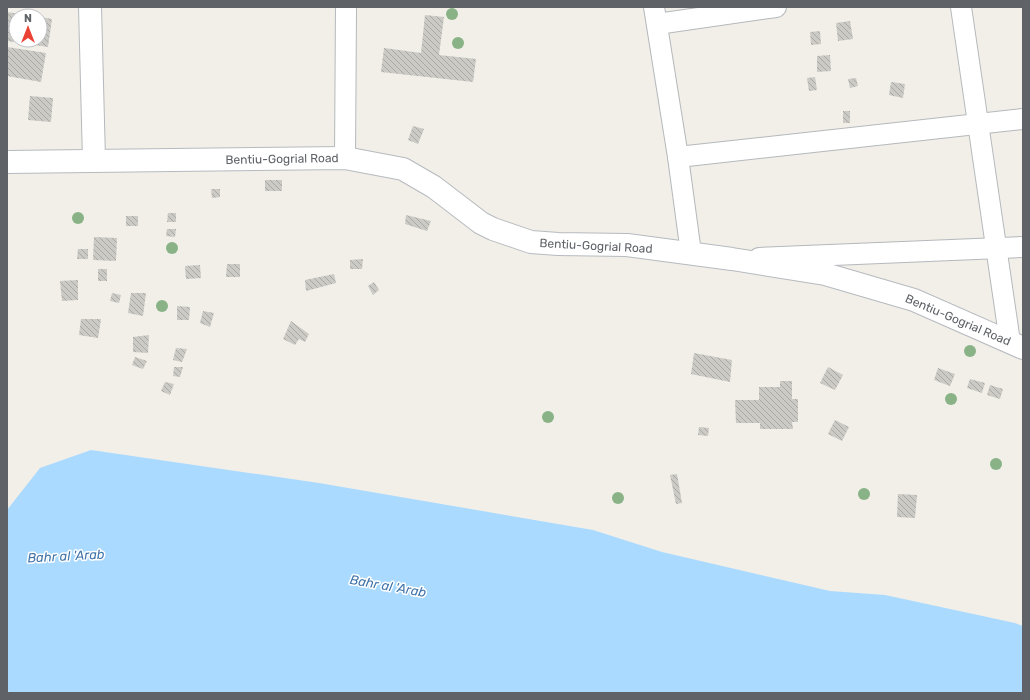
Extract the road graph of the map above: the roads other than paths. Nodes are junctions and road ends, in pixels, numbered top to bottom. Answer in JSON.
{"nodes":[{"id":1,"x":90,"y":7,"type":"edge"},
{"id":2,"x":346,"y":7,"type":"edge"},
{"id":3,"x":776,"y":7,"type":"edge"},
{"id":4,"x":961,"y":7,"type":"edge"},
{"id":5,"x":656,"y":16,"type":"edge"},
{"id":6,"x":1023,"y":119,"type":"edge"},
{"id":7,"x":978,"y":124,"type":"junction"},
{"id":8,"x":678,"y":157,"type":"junction"},
{"id":9,"x":345,"y":158,"type":"junction"},
{"id":10,"x":94,"y":160,"type":"junction"},
{"id":11,"x":7,"y":162,"type":"edge"},
{"id":12,"x":1023,"y":247,"type":"edge"},
{"id":13,"x":996,"y":248,"type":"junction"},
{"id":14,"x":691,"y":253,"type":"junction"},
{"id":15,"x":732,"y":259,"type":"junction"},
{"id":16,"x":1016,"y":345,"type":"edge"}],
"edges":[{"from":1,"to":10,"type":"main road"},
{"from":2,"to":9,"type":"street"},
{"from":3,"to":5,"type":"street"},
{"from":4,"to":7,"type":"street"},
{"from":5,"to":8,"type":"street"},
{"from":6,"to":7,"type":"street"},
{"from":7,"to":8,"type":"street"},
{"from":7,"to":13,"type":"street"},
{"from":8,"to":14,"type":"street"},
{"from":9,"to":10,"type":"main road","name":"Bentiu-Gogrial Road"},
{"from":9,"to":14,"type":"main road","name":"Bentiu-Gogrial Road"},
{"from":10,"to":11,"type":"main road","name":"Bentiu-Gogrial Road"},
{"from":12,"to":13,"type":"street"},
{"from":13,"to":15,"type":"street"},
{"from":13,"to":16,"type":"street"},
{"from":14,"to":15,"type":"main road","name":"Bentiu-Gogrial Road"},
{"from":15,"to":16,"type":"main road","name":"Bentiu-Gogrial Road"}]}
